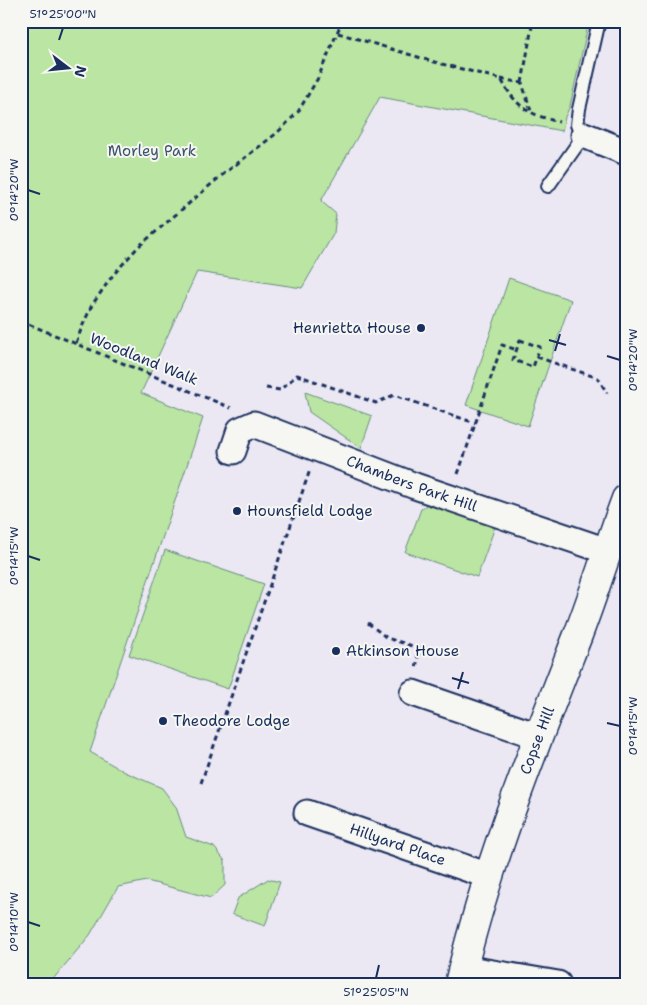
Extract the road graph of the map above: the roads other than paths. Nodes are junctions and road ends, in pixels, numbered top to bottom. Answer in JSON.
{"nodes":[{"id":1,"x":599,"y":21,"type":"edge"},
{"id":2,"x":580,"y":130,"type":"junction"},
{"id":3,"x":626,"y":152,"type":"edge"},
{"id":4,"x":548,"y":186,"type":"dead end"},
{"id":5,"x":233,"y":450,"type":"dead end"},
{"id":6,"x":623,"y":515,"type":"edge"},
{"id":7,"x":607,"y":551,"type":"junction"},
{"id":8,"x":413,"y":693,"type":"dead end"},
{"id":9,"x":538,"y":736,"type":"junction"},
{"id":10,"x":307,"y":813,"type":"dead end"},
{"id":11,"x":488,"y":876,"type":"junction"},
{"id":12,"x":461,"y":976,"type":"edge"},
{"id":13,"x":558,"y":984,"type":"edge"}],
"edges":[{"from":1,"to":2,"type":"lane"},
{"from":2,"to":3,"type":"street"},
{"from":2,"to":4,"type":"lane"},
{"from":5,"to":7,"type":"street","name":"Chambers Park Hill"},
{"from":6,"to":7,"type":"street","name":"Copse Hill"},
{"from":7,"to":9,"type":"street","name":"Copse Hill"},
{"from":8,"to":9,"type":"street"},
{"from":9,"to":11,"type":"street","name":"Copse Hill"},
{"from":10,"to":11,"type":"street","name":"Hillyard Place"},
{"from":11,"to":12,"type":"street","name":"Copse Hill"},
{"from":12,"to":13,"type":"street"}]}
